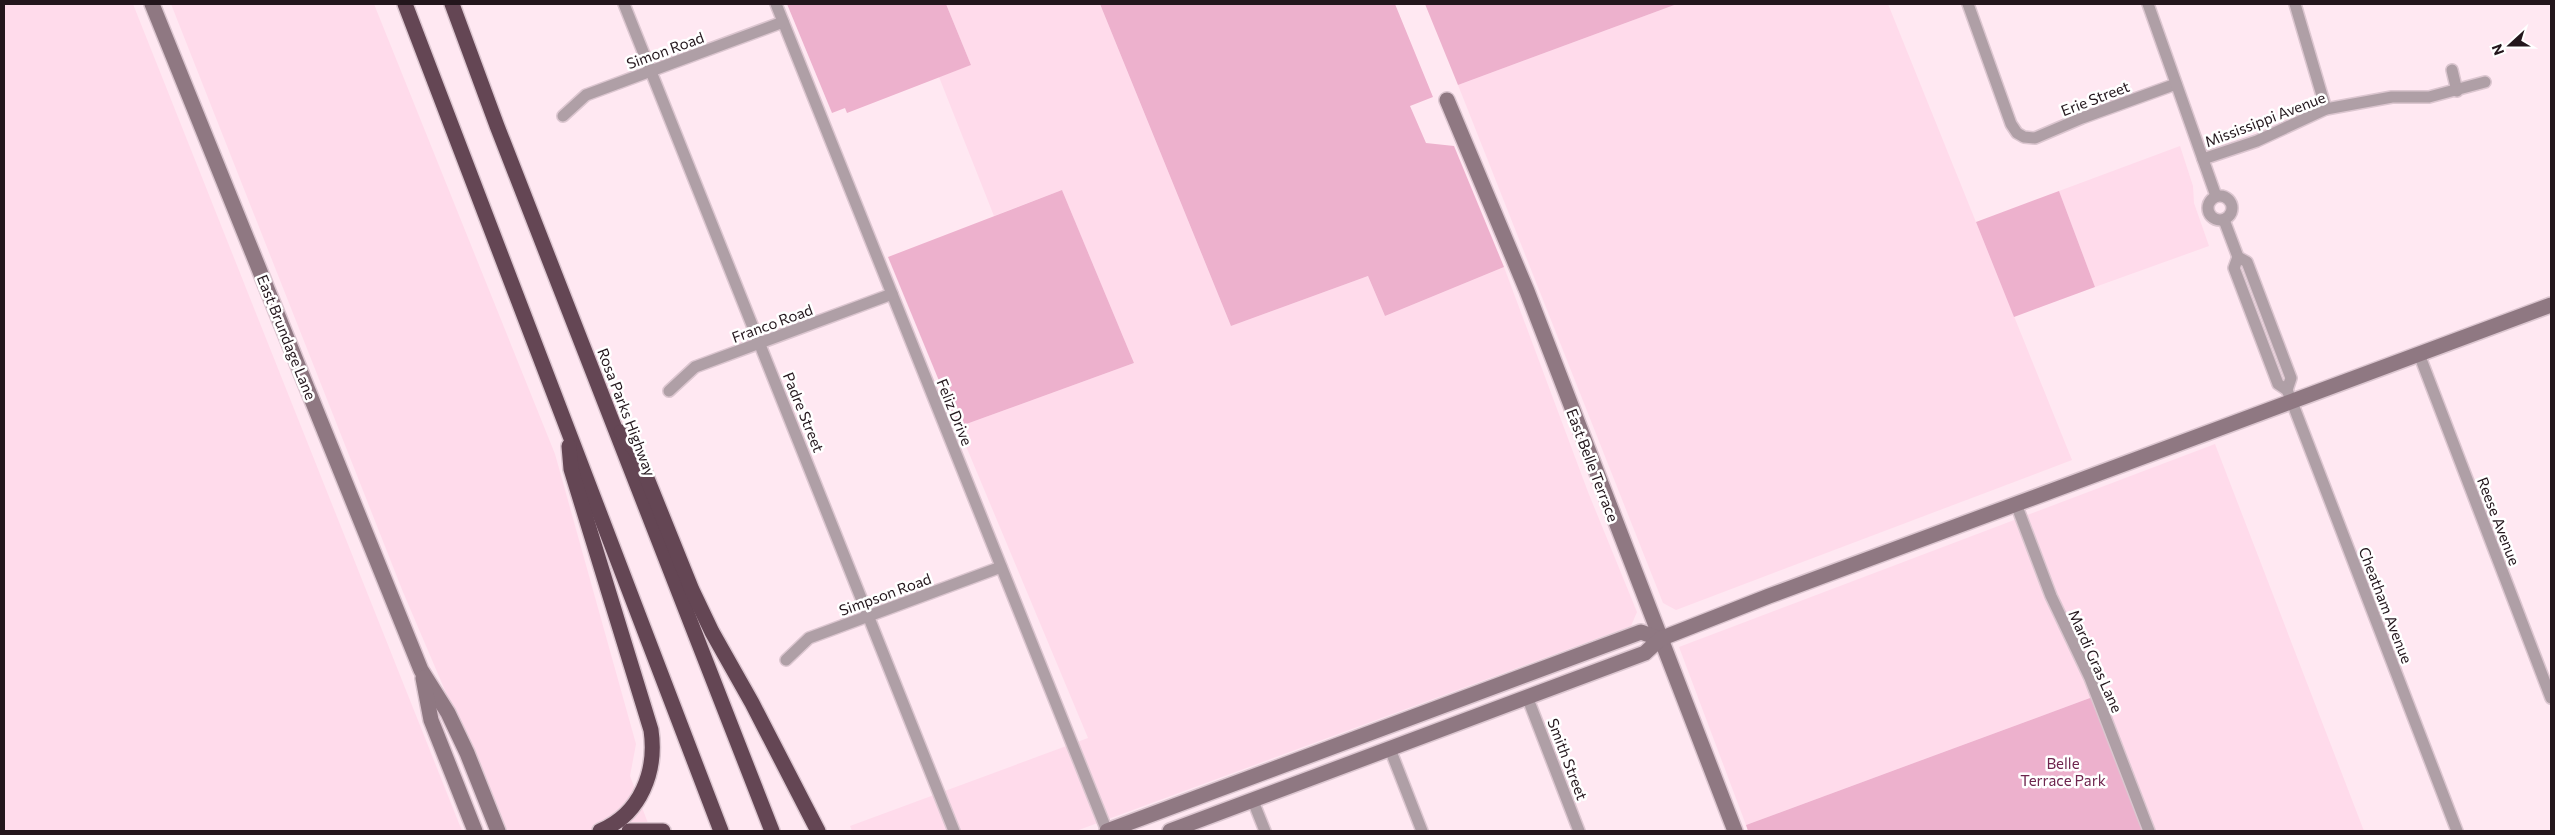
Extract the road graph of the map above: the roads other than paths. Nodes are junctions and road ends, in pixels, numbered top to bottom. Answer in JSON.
{"nodes":[{"id":1,"x":152,"y":4,"type":"edge"},
{"id":2,"x":406,"y":4,"type":"edge"},
{"id":3,"x":452,"y":4,"type":"edge"},
{"id":4,"x":624,"y":4,"type":"edge"},
{"id":5,"x":776,"y":4,"type":"edge"},
{"id":6,"x":1968,"y":4,"type":"edge"},
{"id":7,"x":2148,"y":4,"type":"edge"},
{"id":8,"x":2296,"y":4,"type":"edge"},
{"id":9,"x":783,"y":22,"type":"junction"},
{"id":10,"x":2452,"y":70,"type":"dead end"},
{"id":11,"x":651,"y":71,"type":"junction"},
{"id":12,"x":2485,"y":82,"type":"dead end"},
{"id":13,"x":2176,"y":84,"type":"junction"},
{"id":14,"x":2457,"y":91,"type":"junction"},
{"id":15,"x":1447,"y":100,"type":"dead end"},
{"id":16,"x":2326,"y":109,"type":"junction"},
{"id":17,"x":563,"y":116,"type":"dead end"},
{"id":18,"x":2203,"y":159,"type":"junction"},
{"id":19,"x":2216,"y":196,"type":"junction"},
{"id":20,"x":2224,"y":220,"type":"junction"},
{"id":21,"x":892,"y":294,"type":"junction"},
{"id":22,"x":2551,"y":305,"type":"edge"},
{"id":23,"x":760,"y":343,"type":"junction"},
{"id":24,"x":2419,"y":354,"type":"junction"},
{"id":25,"x":669,"y":390,"type":"dead end"},
{"id":26,"x":2290,"y":396,"type":"junction"},
{"id":27,"x":609,"y":414,"type":"junction"},
{"id":28,"x":567,"y":425,"type":"junction"},
{"id":29,"x":2016,"y":504,"type":"junction"},
{"id":30,"x":1001,"y":567,"type":"junction"},
{"id":31,"x":869,"y":616,"type":"junction"},
{"id":32,"x":1660,"y":640,"type":"junction"},
{"id":33,"x":786,"y":660,"type":"dead end"},
{"id":34,"x":421,"y":670,"type":"junction"},
{"id":35,"x":1528,"y":698,"type":"junction"},
{"id":36,"x":2551,"y":698,"type":"edge"},
{"id":37,"x":1425,"y":714,"type":"junction"},
{"id":38,"x":1390,"y":749,"type":"junction"},
{"id":39,"x":1340,"y":768,"type":"junction"},
{"id":40,"x":1253,"y":800,"type":"junction"},
{"id":41,"x":475,"y":831,"type":"edge"},
{"id":42,"x":498,"y":831,"type":"edge"},
{"id":43,"x":600,"y":831,"type":"edge"},
{"id":44,"x":630,"y":831,"type":"edge"},
{"id":45,"x":663,"y":831,"type":"edge"},
{"id":46,"x":721,"y":831,"type":"edge"},
{"id":47,"x":772,"y":831,"type":"edge"},
{"id":48,"x":818,"y":831,"type":"edge"},
{"id":49,"x":954,"y":831,"type":"edge"},
{"id":50,"x":1107,"y":831,"type":"edge"},
{"id":51,"x":1170,"y":831,"type":"edge"},
{"id":52,"x":1265,"y":831,"type":"edge"},
{"id":53,"x":1422,"y":831,"type":"edge"},
{"id":54,"x":1579,"y":831,"type":"edge"},
{"id":55,"x":1735,"y":831,"type":"edge"},
{"id":56,"x":2149,"y":831,"type":"edge"},
{"id":57,"x":2457,"y":831,"type":"edge"}],
"edges":[{"from":1,"to":34,"type":"street","name":"East Brundage Lane"},
{"from":2,"to":28,"type":"highway"},
{"from":3,"to":27,"type":"highway","name":"Rosa Parks Highway"},
{"from":4,"to":11,"type":"street","name":"Padre Street"},
{"from":5,"to":9,"type":"street","name":"Feliz Drive"},
{"from":6,"to":13,"type":"street","name":"Erie Street"},
{"from":7,"to":13,"type":"street"},
{"from":8,"to":16,"type":"street"},
{"from":9,"to":11,"type":"street","name":"Simon Road"},
{"from":9,"to":21,"type":"street","name":"Feliz Drive"},
{"from":10,"to":14,"type":"street"},
{"from":11,"to":17,"type":"street","name":"Simon Road"},
{"from":11,"to":23,"type":"street","name":"Padre Street"},
{"from":12,"to":14,"type":"street","name":"Mississippi Avenue"},
{"from":13,"to":18,"type":"street"},
{"from":14,"to":16,"type":"street","name":"Mississippi Avenue"},
{"from":15,"to":32,"type":"street","name":"East Belle Terrace"},
{"from":16,"to":18,"type":"street","name":"Mississippi Avenue"},
{"from":18,"to":19,"type":"street"},
{"from":19,"to":20,"type":"street"},
{"from":19,"to":20,"type":"street"},
{"from":20,"to":26,"type":"street","name":"Cheatham Avenue"},
{"from":21,"to":23,"type":"street","name":"Franco Road"},
{"from":21,"to":30,"type":"street","name":"Feliz Drive"},
{"from":22,"to":24,"type":"street"},
{"from":23,"to":25,"type":"street","name":"Franco Road"},
{"from":23,"to":31,"type":"street","name":"Padre Street"},
{"from":24,"to":26,"type":"street"},
{"from":24,"to":36,"type":"street","name":"Reese Avenue"},
{"from":26,"to":29,"type":"street"},
{"from":26,"to":57,"type":"street","name":"Cheatham Avenue"},
{"from":27,"to":47,"type":"highway","name":"Rosa Parks Highway"},
{"from":27,"to":48,"type":"highway"},
{"from":28,"to":43,"type":"highway"},
{"from":28,"to":46,"type":"highway"},
{"from":29,"to":32,"type":"street"},
{"from":29,"to":56,"type":"street","name":"Mardi Gras Lane"},
{"from":30,"to":31,"type":"street","name":"Simpson Road"},
{"from":30,"to":50,"type":"street","name":"Feliz Drive"},
{"from":31,"to":33,"type":"street","name":"Simpson Road"},
{"from":31,"to":49,"type":"street","name":"Padre Street"},
{"from":32,"to":35,"type":"street"},
{"from":32,"to":37,"type":"street"},
{"from":32,"to":55,"type":"street","name":"East Belle Terrace"},
{"from":34,"to":41,"type":"street","name":"East Brundage Lane"},
{"from":34,"to":42,"type":"street","name":"East Brundage Lane"},
{"from":35,"to":38,"type":"street"},
{"from":35,"to":54,"type":"street","name":"Smith Street"},
{"from":37,"to":39,"type":"street"},
{"from":37,"to":50,"type":"street"},
{"from":38,"to":39,"type":"street"},
{"from":38,"to":53,"type":"street"},
{"from":39,"to":40,"type":"street"},
{"from":40,"to":51,"type":"street"},
{"from":40,"to":52,"type":"street"},
{"from":44,"to":45,"type":"highway"}]}
